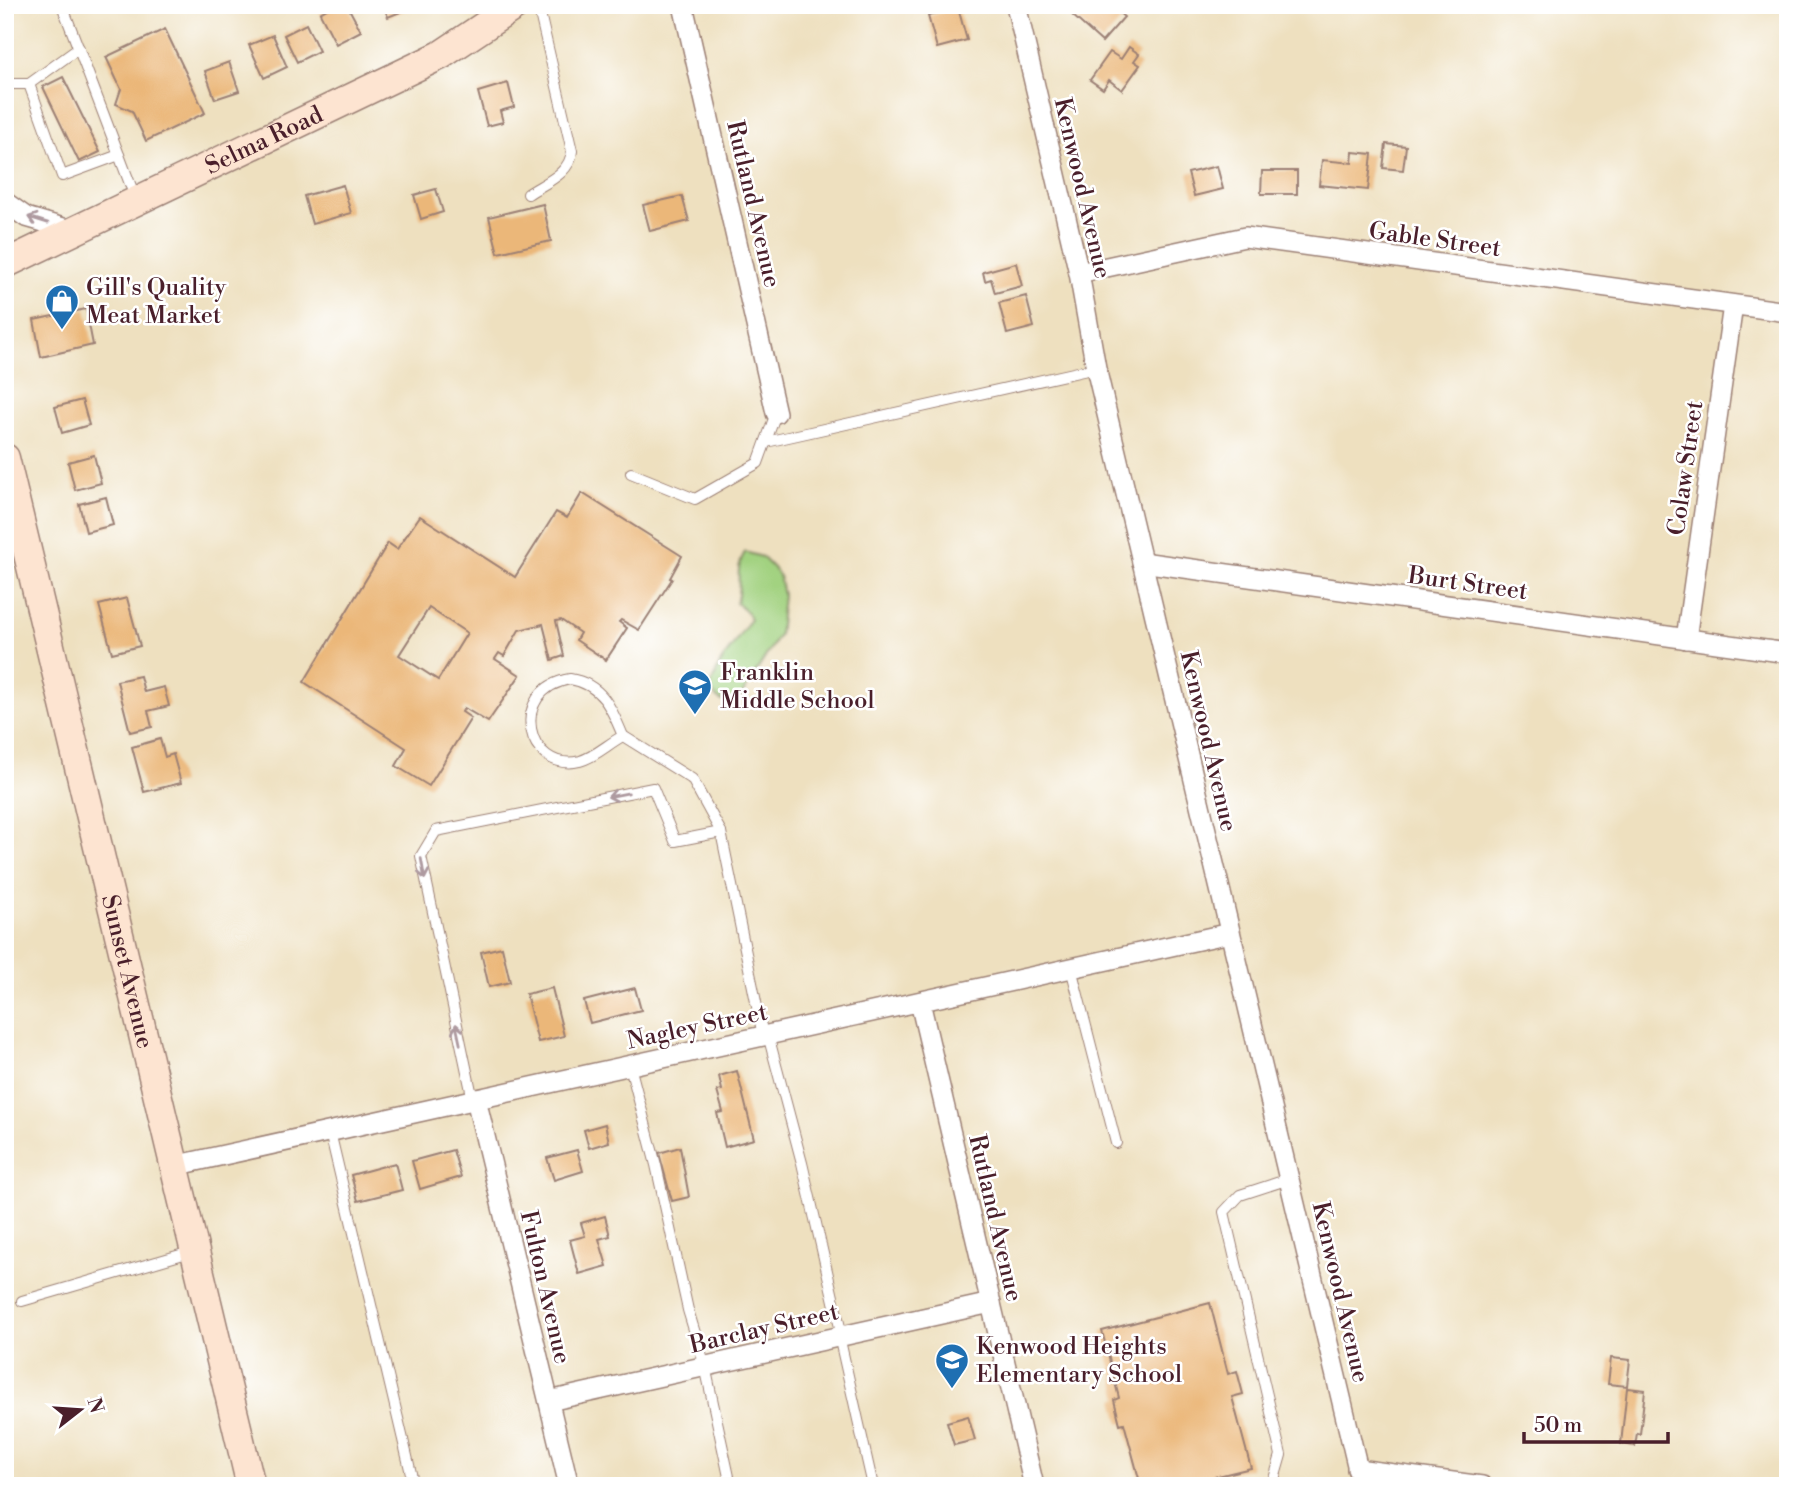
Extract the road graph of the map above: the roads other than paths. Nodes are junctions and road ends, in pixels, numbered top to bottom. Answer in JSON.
{"nodes":[{"id":1,"x":62,"y":5,"type":"edge"},
{"id":2,"x":516,"y":5,"type":"edge"},
{"id":3,"x":538,"y":5,"type":"edge"},
{"id":4,"x":683,"y":5,"type":"edge"},
{"id":5,"x":1016,"y":5,"type":"edge"},
{"id":6,"x":79,"y":48,"type":"junction"},
{"id":7,"x":5,"y":84,"type":"edge"},
{"id":8,"x":29,"y":84,"type":"junction"},
{"id":9,"x":119,"y":155,"type":"junction"},
{"id":10,"x":528,"y":194,"type":"dead end"},
{"id":11,"x":136,"y":201,"type":"junction"},
{"id":12,"x":5,"y":202,"type":"edge"},
{"id":13,"x":74,"y":231,"type":"junction"},
{"id":14,"x":5,"y":264,"type":"edge"},
{"id":15,"x":1079,"y":273,"type":"junction"},
{"id":16,"x":1733,"y":305,"type":"junction"},
{"id":17,"x":1788,"y":312,"type":"edge"},
{"id":18,"x":1096,"y":368,"type":"junction"},
{"id":19,"x":776,"y":413,"type":"joint"},
{"id":20,"x":766,"y":442,"type":"junction"},
{"id":21,"x":5,"y":458,"type":"edge"},
{"id":22,"x":631,"y":473,"type":"dead end"},
{"id":23,"x":1142,"y":562,"type":"junction"},
{"id":24,"x":1686,"y":639,"type":"junction"},
{"id":25,"x":1788,"y":653,"type":"edge"},
{"id":26,"x":623,"y":736,"type":"junction"},
{"id":27,"x":721,"y":832,"type":"junction"},
{"id":28,"x":1230,"y":933,"type":"junction"},
{"id":29,"x":1071,"y":968,"type":"junction"},
{"id":30,"x":920,"y":1002,"type":"junction"},
{"id":31,"x":765,"y":1036,"type":"junction"},
{"id":32,"x":630,"y":1066,"type":"junction"},
{"id":33,"x":475,"y":1100,"type":"junction"},
{"id":34,"x":330,"y":1132,"type":"junction"},
{"id":35,"x":1116,"y":1143,"type":"dead end"},
{"id":36,"x":174,"y":1166,"type":"junction"},
{"id":37,"x":1289,"y":1179,"type":"junction"},
{"id":38,"x":195,"y":1251,"type":"junction"},
{"id":39,"x":22,"y":1301,"type":"dead end"},
{"id":40,"x":990,"y":1303,"type":"junction"},
{"id":41,"x":840,"y":1336,"type":"junction"},
{"id":42,"x":705,"y":1366,"type":"junction"},
{"id":43,"x":549,"y":1401,"type":"junction"},
{"id":44,"x":1359,"y":1477,"type":"edge"},
{"id":45,"x":251,"y":1486,"type":"edge"},
{"id":46,"x":414,"y":1486,"type":"edge"},
{"id":47,"x":569,"y":1486,"type":"edge"},
{"id":48,"x":731,"y":1486,"type":"edge"},
{"id":49,"x":873,"y":1486,"type":"edge"},
{"id":50,"x":1034,"y":1486,"type":"edge"},
{"id":51,"x":1272,"y":1486,"type":"edge"},
{"id":52,"x":1482,"y":1486,"type":"edge"}],
"edges":[{"from":1,"to":6,"type":"lane"},
{"from":2,"to":11,"type":"street","name":"Selma Road"},
{"from":3,"to":10,"type":"lane"},
{"from":4,"to":19,"type":"street","name":"Rutland Avenue"},
{"from":5,"to":15,"type":"street","name":"Kenwood Avenue"},
{"from":6,"to":8,"type":"lane"},
{"from":6,"to":9,"type":"lane"},
{"from":7,"to":8,"type":"lane"},
{"from":8,"to":9,"type":"lane"},
{"from":9,"to":11,"type":"lane"},
{"from":11,"to":13,"type":"street","name":"Selma Road"},
{"from":13,"to":12,"type":"street","one_way":true},
{"from":13,"to":14,"type":"street","name":"Selma Road"},
{"from":15,"to":16,"type":"street","name":"Gable Street"},
{"from":15,"to":18,"type":"street","name":"Kenwood Avenue"},
{"from":16,"to":17,"type":"street","name":"Gable Street"},
{"from":16,"to":24,"type":"street","name":"Colaw Street"},
{"from":18,"to":20,"type":"lane"},
{"from":18,"to":23,"type":"street","name":"Kenwood Avenue"},
{"from":19,"to":20,"type":"lane"},
{"from":20,"to":22,"type":"lane"},
{"from":21,"to":36,"type":"street","name":"Sunset Avenue"},
{"from":23,"to":24,"type":"street","name":"Burt Street"},
{"from":23,"to":28,"type":"street","name":"Kenwood Avenue"},
{"from":24,"to":25,"type":"street","name":"Burt Street"},
{"from":26,"to":26,"type":"lane"},
{"from":26,"to":27,"type":"lane"},
{"from":27,"to":31,"type":"lane"},
{"from":27,"to":33,"type":"lane"},
{"from":28,"to":29,"type":"street","name":"Nagley Street"},
{"from":28,"to":37,"type":"street","name":"Kenwood Avenue"},
{"from":29,"to":30,"type":"street","name":"Nagley Street"},
{"from":29,"to":35,"type":"lane"},
{"from":30,"to":31,"type":"street","name":"Nagley Street"},
{"from":30,"to":40,"type":"street","name":"Rutland Avenue"},
{"from":31,"to":32,"type":"street","name":"Nagley Street"},
{"from":31,"to":41,"type":"lane"},
{"from":32,"to":33,"type":"street","name":"Nagley Street"},
{"from":32,"to":42,"type":"lane"},
{"from":33,"to":34,"type":"street","name":"Nagley Street"},
{"from":33,"to":43,"type":"street","name":"Fulton Avenue"},
{"from":34,"to":36,"type":"street","name":"Nagley Street"},
{"from":34,"to":46,"type":"lane"},
{"from":36,"to":38,"type":"street","name":"Sunset Avenue"},
{"from":37,"to":44,"type":"street","name":"Kenwood Avenue"},
{"from":37,"to":51,"type":"lane"},
{"from":38,"to":39,"type":"lane"},
{"from":38,"to":45,"type":"street","name":"Sunset Avenue"},
{"from":40,"to":41,"type":"street","name":"Barclay Street"},
{"from":40,"to":50,"type":"street","name":"Rutland Avenue"},
{"from":41,"to":42,"type":"street","name":"Barclay Street"},
{"from":41,"to":49,"type":"lane"},
{"from":42,"to":43,"type":"street","name":"Barclay Street"},
{"from":42,"to":48,"type":"lane"},
{"from":43,"to":47,"type":"street","name":"Fulton Avenue"},
{"from":44,"to":52,"type":"street"}]}
